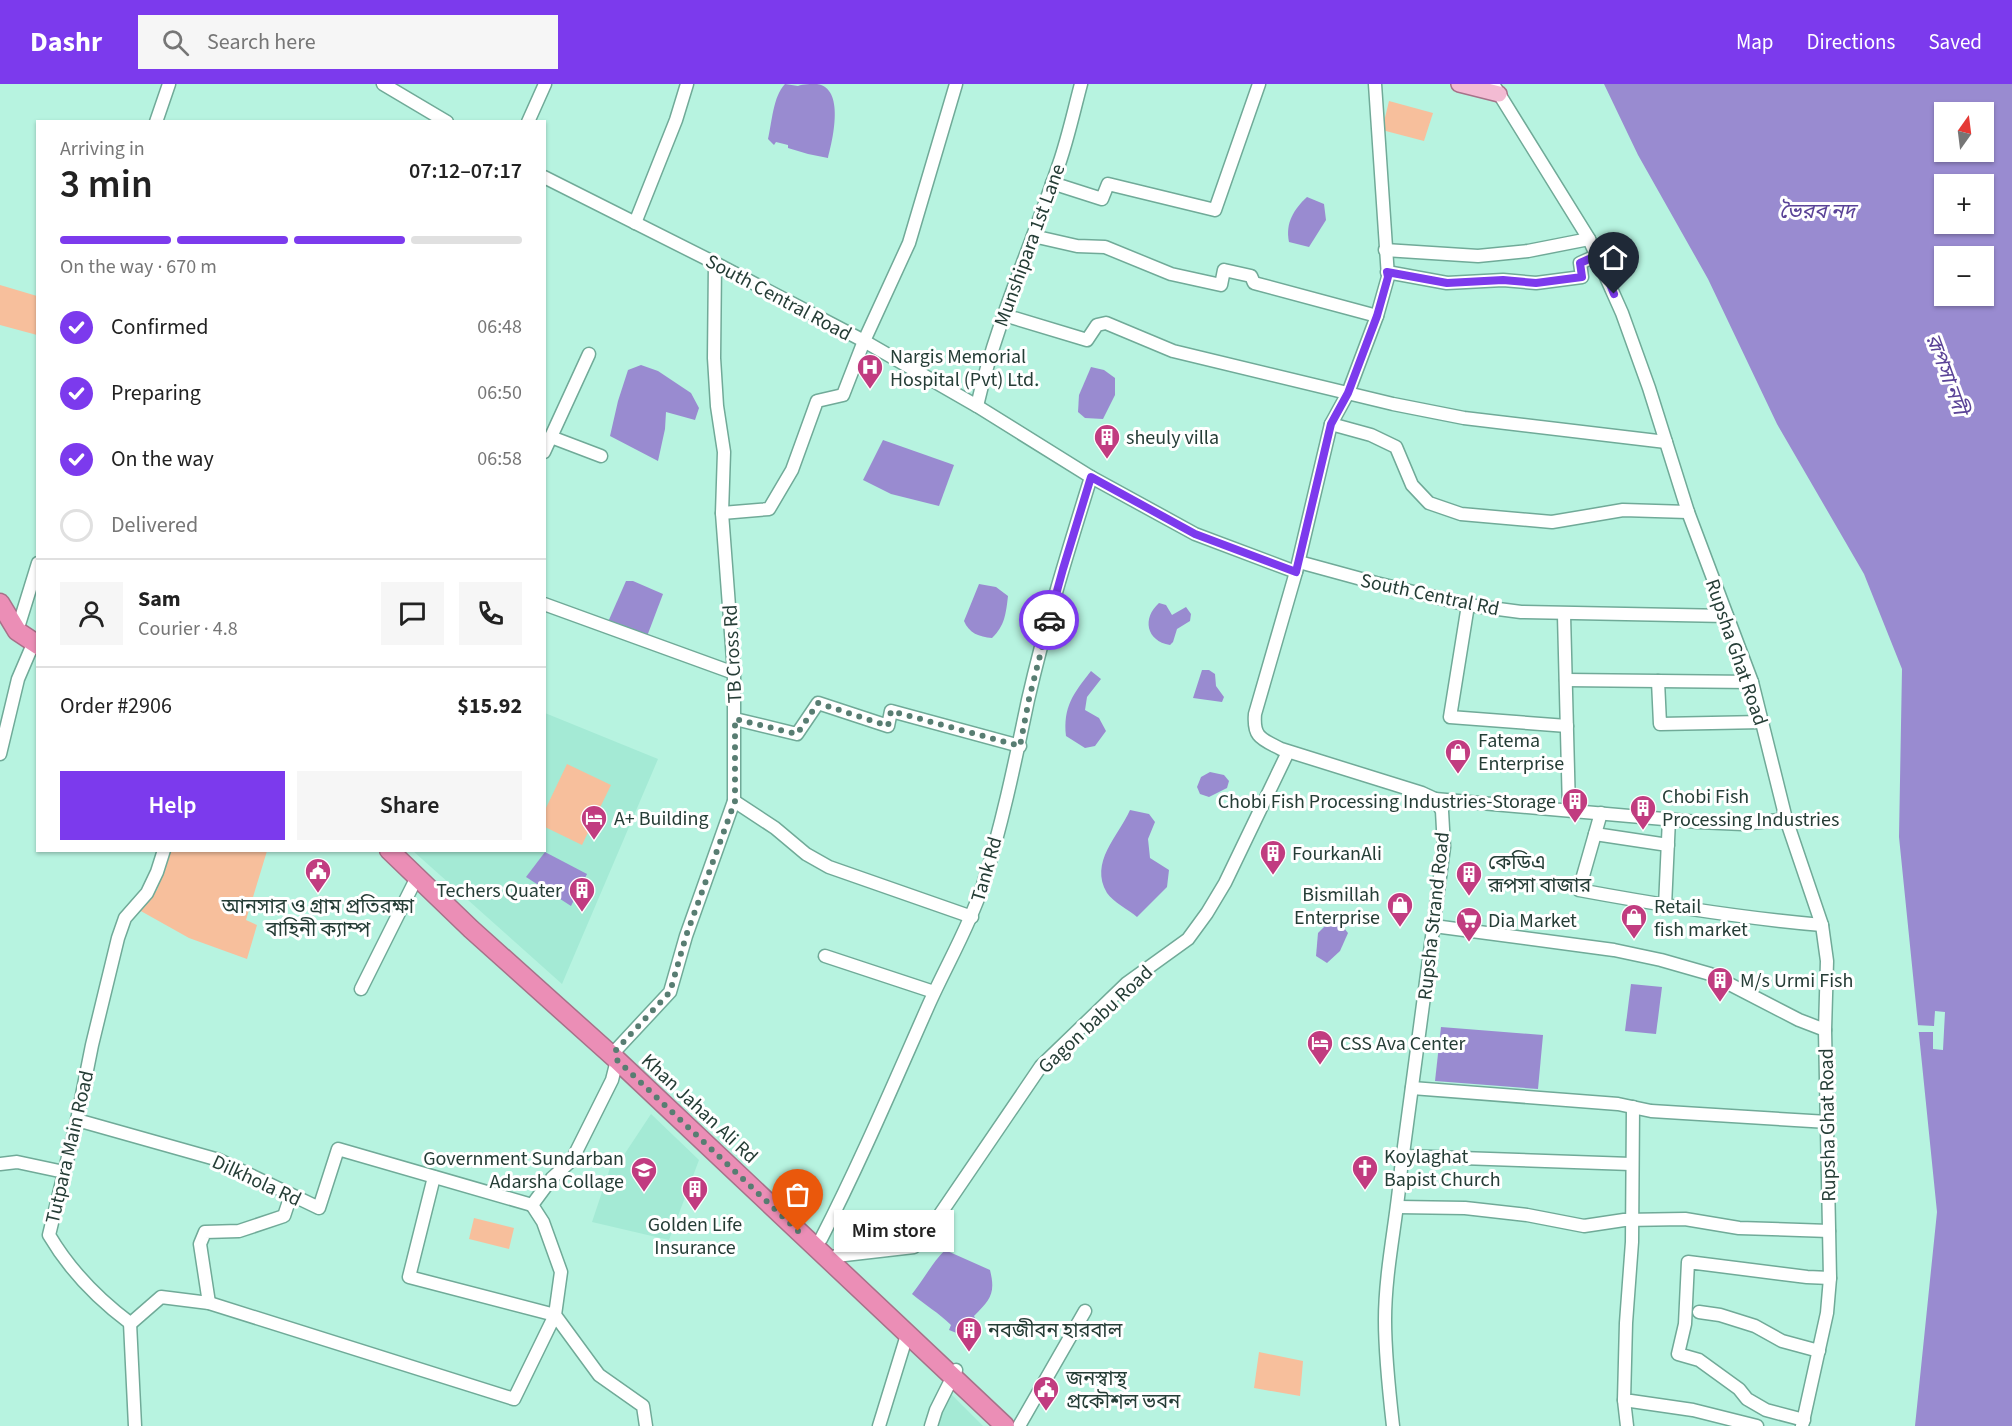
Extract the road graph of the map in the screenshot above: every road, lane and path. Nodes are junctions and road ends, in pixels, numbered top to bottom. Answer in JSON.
{"nodes":[{"id":1,"x":169,"y":84,"type":"edge"},
{"id":2,"x":383,"y":84,"type":"edge"},
{"id":3,"x":544,"y":84,"type":"edge"},
{"id":4,"x":687,"y":84,"type":"edge"},
{"id":5,"x":956,"y":84,"type":"edge"},
{"id":6,"x":1081,"y":84,"type":"edge"},
{"id":7,"x":1259,"y":84,"type":"edge"},
{"id":8,"x":1375,"y":84,"type":"edge"},
{"id":9,"x":1459,"y":84,"type":"edge"},
{"id":10,"x":1496,"y":89,"type":"edge"},
{"id":11,"x":157,"y":120,"type":"edge"},
{"id":12,"x":444,"y":120,"type":"edge"},
{"id":13,"x":529,"y":120,"type":"edge"},
{"id":14,"x":546,"y":178,"type":"edge"},
{"id":15,"x":1052,"y":183,"type":"junction"},
{"id":16,"x":635,"y":223,"type":"junction"},
{"id":17,"x":1033,"y":236,"type":"junction"},
{"id":18,"x":1589,"y":238,"type":"junction"},
{"id":19,"x":1385,"y":250,"type":"junction"},
{"id":20,"x":1598,"y":255,"type":"junction"},
{"id":21,"x":715,"y":263,"type":"junction"},
{"id":22,"x":1387,"y":272,"type":"junction"},
{"id":23,"x":1004,"y":315,"type":"junction"},
{"id":24,"x":1377,"y":316,"type":"junction"},
{"id":25,"x":864,"y":341,"type":"junction"},
{"id":26,"x":589,"y":354,"type":"dead end"},
{"id":27,"x":1348,"y":393,"type":"junction"},
{"id":28,"x":976,"y":406,"type":"junction"},
{"id":29,"x":1331,"y":424,"type":"junction"},
{"id":30,"x":551,"y":437,"type":"junction"},
{"id":31,"x":1666,"y":442,"type":"junction"},
{"id":32,"x":546,"y":448,"type":"edge"},
{"id":33,"x":601,"y":456,"type":"dead end"},
{"id":34,"x":1091,"y":477,"type":"junction"},
{"id":35,"x":1688,"y":512,"type":"junction"},
{"id":36,"x":722,"y":513,"type":"junction"},
{"id":37,"x":36,"y":567,"type":"edge"},
{"id":38,"x":1298,"y":567,"type":"junction"},
{"id":39,"x":0,"y":603,"type":"edge"},
{"id":40,"x":546,"y":605,"type":"edge"},
{"id":41,"x":1468,"y":605,"type":"junction"},
{"id":42,"x":1564,"y":615,"type":"junction"},
{"id":43,"x":1727,"y":616,"type":"junction"},
{"id":44,"x":8,"y":628,"type":"edge"},
{"id":45,"x":34,"y":649,"type":"edge"},
{"id":46,"x":734,"y":673,"type":"junction"},
{"id":47,"x":1566,"y":680,"type":"junction"},
{"id":48,"x":1658,"y":681,"type":"junction"},
{"id":49,"x":1752,"y":682,"type":"junction"},
{"id":50,"x":735,"y":719,"type":"junction"},
{"id":51,"x":1763,"y":722,"type":"junction"},
{"id":52,"x":1567,"y":726,"type":"junction"},
{"id":53,"x":1020,"y":746,"type":"junction"},
{"id":54,"x":1288,"y":752,"type":"junction"},
{"id":55,"x":0,"y":754,"type":"edge"},
{"id":56,"x":1435,"y":799,"type":"junction"},
{"id":57,"x":735,"y":801,"type":"junction"},
{"id":58,"x":1569,"y":810,"type":"junction"},
{"id":59,"x":1601,"y":813,"type":"junction"},
{"id":60,"x":1669,"y":819,"type":"junction"},
{"id":61,"x":1786,"y":819,"type":"junction"},
{"id":62,"x":1595,"y":834,"type":"junction"},
{"id":63,"x":1668,"y":845,"type":"junction"},
{"id":64,"x":163,"y":852,"type":"edge"},
{"id":65,"x":391,"y":852,"type":"edge"},
{"id":66,"x":403,"y":852,"type":"edge"},
{"id":67,"x":417,"y":877,"type":"junction"},
{"id":68,"x":1665,"y":906,"type":"junction"},
{"id":69,"x":972,"y":917,"type":"junction"},
{"id":70,"x":1822,"y":925,"type":"junction"},
{"id":71,"x":1434,"y":926,"type":"junction"},
{"id":72,"x":825,"y":956,"type":"dead end"},
{"id":73,"x":361,"y":989,"type":"dead end"},
{"id":74,"x":934,"y":992,"type":"junction"},
{"id":75,"x":1825,"y":1030,"type":"junction"},
{"id":76,"x":616,"y":1055,"type":"junction"},
{"id":77,"x":1412,"y":1088,"type":"junction"},
{"id":78,"x":1634,"y":1107,"type":"junction"},
{"id":79,"x":77,"y":1120,"type":"junction"},
{"id":80,"x":1828,"y":1122,"type":"junction"},
{"id":81,"x":1403,"y":1156,"type":"junction"},
{"id":82,"x":0,"y":1164,"type":"edge"},
{"id":83,"x":1631,"y":1164,"type":"junction"},
{"id":84,"x":64,"y":1172,"type":"junction"},
{"id":85,"x":434,"y":1177,"type":"junction"},
{"id":86,"x":291,"y":1195,"type":"junction"},
{"id":87,"x":532,"y":1205,"type":"junction"},
{"id":88,"x":1398,"y":1207,"type":"junction"},
{"id":89,"x":1630,"y":1220,"type":"junction"},
{"id":90,"x":1829,"y":1231,"type":"junction"},
{"id":91,"x":821,"y":1239,"type":"junction"},
{"id":92,"x":836,"y":1257,"type":"junction"},
{"id":93,"x":1830,"y":1278,"type":"junction"},
{"id":94,"x":209,"y":1303,"type":"junction"},
{"id":95,"x":1085,"y":1311,"type":"dead end"},
{"id":96,"x":1699,"y":1311,"type":"dead end"},
{"id":97,"x":555,"y":1315,"type":"junction"},
{"id":98,"x":130,"y":1324,"type":"junction"},
{"id":99,"x":907,"y":1335,"type":"junction"},
{"id":100,"x":1819,"y":1351,"type":"junction"},
{"id":101,"x":955,"y":1373,"type":"junction"},
{"id":102,"x":1624,"y":1400,"type":"junction"},
{"id":103,"x":1803,"y":1423,"type":"edge"},
{"id":104,"x":135,"y":1426,"type":"edge"},
{"id":105,"x":646,"y":1426,"type":"edge"},
{"id":106,"x":879,"y":1426,"type":"edge"},
{"id":107,"x":931,"y":1426,"type":"edge"},
{"id":108,"x":1005,"y":1426,"type":"edge"},
{"id":109,"x":1018,"y":1426,"type":"edge"},
{"id":110,"x":1393,"y":1426,"type":"edge"},
{"id":111,"x":1627,"y":1426,"type":"edge"},
{"id":112,"x":1756,"y":1426,"type":"edge"}],
"edges":[{"from":1,"to":11,"type":"street"},
{"from":2,"to":12,"type":"street"},
{"from":3,"to":13,"type":"street"},
{"from":4,"to":16,"type":"street"},
{"from":5,"to":25,"type":"street"},
{"from":6,"to":15,"type":"street","name":"Munshipara 1st Lane"},
{"from":7,"to":15,"type":"street"},
{"from":8,"to":19,"type":"street"},
{"from":9,"to":10,"type":"main road"},
{"from":10,"to":18,"type":"street","name":"Rupsha Ghat Road"},
{"from":14,"to":16,"type":"street","name":"South Central Road"},
{"from":15,"to":17,"type":"street","name":"Munshipara 1st Lane"},
{"from":16,"to":21,"type":"street","name":"South Central Road"},
{"from":17,"to":23,"type":"street","name":"Munshipara 1st Lane"},
{"from":17,"to":24,"type":"street"},
{"from":18,"to":19,"type":"street"},
{"from":18,"to":20,"type":"street","name":"Rupsha Ghat Road"},
{"from":19,"to":22,"type":"street"},
{"from":20,"to":22,"type":"street"},
{"from":20,"to":31,"type":"street","name":"Rupsha Ghat Road"},
{"from":21,"to":25,"type":"street","name":"South Central Road"},
{"from":21,"to":36,"type":"street","name":"TB Cross Rd"},
{"from":22,"to":24,"type":"street"},
{"from":23,"to":27,"type":"street"},
{"from":23,"to":28,"type":"street","name":"Munshipara 1st Lane"},
{"from":24,"to":27,"type":"street"},
{"from":25,"to":28,"type":"street","name":"South Central Road"},
{"from":25,"to":36,"type":"street"},
{"from":26,"to":30,"type":"street"},
{"from":27,"to":29,"type":"street"},
{"from":27,"to":31,"type":"street"},
{"from":28,"to":34,"type":"street","name":"South Central Road"},
{"from":29,"to":35,"type":"street"},
{"from":29,"to":38,"type":"street"},
{"from":30,"to":32,"type":"street"},
{"from":30,"to":33,"type":"street"},
{"from":31,"to":35,"type":"street","name":"Rupsha Ghat Road"},
{"from":34,"to":38,"type":"street","name":"South Central Road"},
{"from":34,"to":53,"type":"street","name":"Tank Rd"},
{"from":35,"to":43,"type":"street","name":"Rupsha Ghat Road"},
{"from":36,"to":46,"type":"street","name":"TB Cross Rd"},
{"from":37,"to":44,"type":"street"},
{"from":38,"to":41,"type":"street","name":"South Central Rd"},
{"from":38,"to":54,"type":"street"},
{"from":39,"to":44,"type":"highway"},
{"from":40,"to":46,"type":"street"},
{"from":41,"to":42,"type":"street","name":"South Central Rd"},
{"from":41,"to":52,"type":"street"},
{"from":42,"to":43,"type":"street","name":"South Central Rd"},
{"from":42,"to":47,"type":"street"},
{"from":43,"to":49,"type":"street","name":"Rupsha Ghat Road"},
{"from":44,"to":45,"type":"highway"},
{"from":45,"to":55,"type":"street"},
{"from":46,"to":50,"type":"street","name":"TB Cross Rd"},
{"from":47,"to":48,"type":"street"},
{"from":47,"to":52,"type":"street"},
{"from":48,"to":49,"type":"street"},
{"from":48,"to":51,"type":"street"},
{"from":49,"to":51,"type":"street","name":"Rupsha Ghat Road"},
{"from":50,"to":53,"type":"street"},
{"from":50,"to":57,"type":"street","name":"TB Cross Rd"},
{"from":51,"to":61,"type":"street","name":"Rupsha Ghat Road"},
{"from":52,"to":58,"type":"street"},
{"from":53,"to":69,"type":"street","name":"Tank Rd"},
{"from":54,"to":56,"type":"street"},
{"from":54,"to":92,"type":"street","name":"Gagon babu Road"},
{"from":56,"to":58,"type":"street"},
{"from":56,"to":71,"type":"street","name":"Rupsha Strand Road"},
{"from":57,"to":69,"type":"street"},
{"from":57,"to":76,"type":"street","name":"TB Cross Rd"},
{"from":58,"to":59,"type":"street"},
{"from":59,"to":60,"type":"street"},
{"from":59,"to":62,"type":"street"},
{"from":60,"to":61,"type":"street"},
{"from":60,"to":63,"type":"street"},
{"from":61,"to":70,"type":"street","name":"Rupsha Ghat Road"},
{"from":62,"to":63,"type":"street"},
{"from":62,"to":68,"type":"street"},
{"from":63,"to":68,"type":"street"},
{"from":64,"to":79,"type":"street","name":"Tutpara Main Road"},
{"from":65,"to":67,"type":"highway","name":"Khan Jahan Ali Rd"},
{"from":66,"to":76,"type":"highway","name":"Khan Jahan Ali Rd"},
{"from":67,"to":73,"type":"street"},
{"from":67,"to":76,"type":"highway","name":"Khan Jahan Ali Rd"},
{"from":68,"to":70,"type":"street"},
{"from":69,"to":74,"type":"street","name":"Tank Rd"},
{"from":70,"to":75,"type":"street","name":"Rupsha Ghat Road"},
{"from":71,"to":75,"type":"street"},
{"from":71,"to":77,"type":"street","name":"Rupsha Strand Road"},
{"from":72,"to":74,"type":"street"},
{"from":74,"to":91,"type":"street","name":"Tank Rd"},
{"from":75,"to":80,"type":"street","name":"Rupsha Ghat Road"},
{"from":76,"to":87,"type":"street"},
{"from":76,"to":91,"type":"highway","name":"Khan Jahan Ali Rd"},
{"from":76,"to":99,"type":"highway","name":"Khan Jahan Ali Rd"},
{"from":77,"to":78,"type":"street"},
{"from":77,"to":81,"type":"street","name":"Rupsha Strand Road"},
{"from":78,"to":80,"type":"street"},
{"from":78,"to":83,"type":"street"},
{"from":79,"to":84,"type":"street","name":"Tutpara Main Road"},
{"from":79,"to":86,"type":"street","name":"Dilkhola Rd"},
{"from":80,"to":90,"type":"street","name":"Rupsha Ghat Road"},
{"from":81,"to":83,"type":"street"},
{"from":81,"to":88,"type":"street","name":"Rupsha Strand Road"},
{"from":82,"to":84,"type":"street"},
{"from":83,"to":89,"type":"street"},
{"from":84,"to":98,"type":"street","name":"Tutpara Main Road"},
{"from":85,"to":86,"type":"street","name":"Dilkhola Rd"},
{"from":85,"to":87,"type":"street","name":"Dilkhola Rd"},
{"from":85,"to":97,"type":"street"},
{"from":86,"to":94,"type":"street"},
{"from":87,"to":97,"type":"street"},
{"from":88,"to":89,"type":"street"},
{"from":88,"to":110,"type":"street","name":"Rupsha Strand Road"},
{"from":89,"to":90,"type":"street"},
{"from":89,"to":102,"type":"street"},
{"from":90,"to":93,"type":"street","name":"Rupsha Ghat Road"},
{"from":91,"to":92,"type":"highway","name":"Khan Jahan Ali Rd"},
{"from":92,"to":101,"type":"highway","name":"Khan Jahan Ali Rd"},
{"from":93,"to":100,"type":"street","name":"Rupsha Ghat Road"},
{"from":93,"to":103,"type":"street"},
{"from":94,"to":97,"type":"street"},
{"from":94,"to":98,"type":"street"},
{"from":95,"to":109,"type":"street"},
{"from":96,"to":100,"type":"street"},
{"from":97,"to":105,"type":"street"},
{"from":98,"to":104,"type":"street"},
{"from":99,"to":101,"type":"highway","name":"Khan Jahan Ali Rd"},
{"from":99,"to":106,"type":"street"},
{"from":100,"to":103,"type":"street","name":"Rupsha Ghat Road"},
{"from":101,"to":107,"type":"street"},
{"from":101,"to":108,"type":"highway","name":"Khan Jahan Ali Rd"},
{"from":101,"to":109,"type":"highway","name":"Khan Jahan Ali Rd"},
{"from":102,"to":111,"type":"street"},
{"from":102,"to":112,"type":"street"}]}
